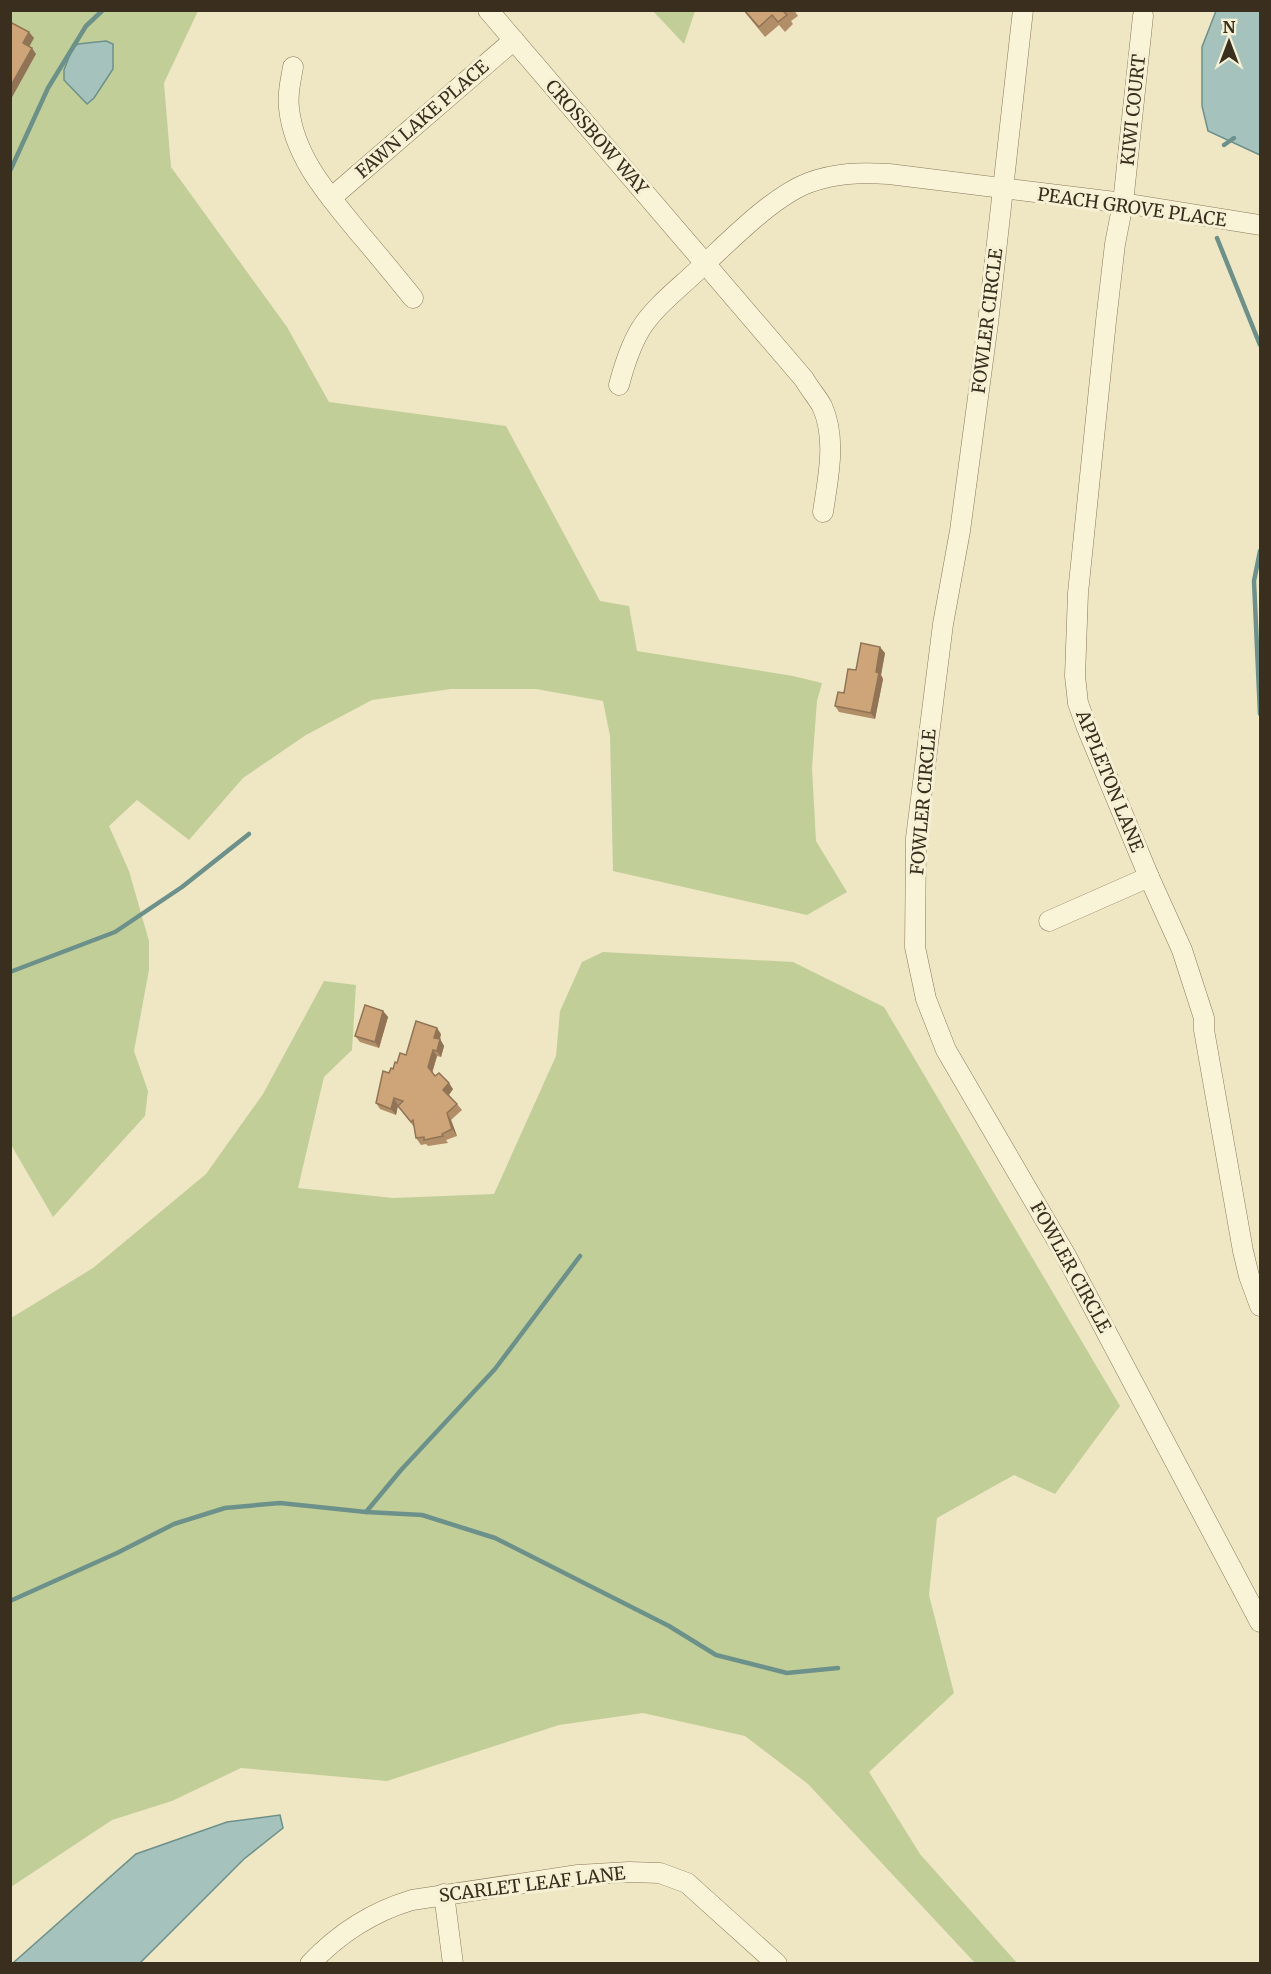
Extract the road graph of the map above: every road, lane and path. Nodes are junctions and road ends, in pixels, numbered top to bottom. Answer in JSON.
{"nodes":[{"id":1,"x":488,"y":10,"type":"edge"},
{"id":2,"x":1023,"y":10,"type":"edge"},
{"id":3,"x":1143,"y":16,"type":"dead end"},
{"id":4,"x":514,"y":40,"type":"junction"},
{"id":5,"x":293,"y":67,"type":"dead end"},
{"id":6,"x":1003,"y":188,"type":"junction"},
{"id":7,"x":331,"y":198,"type":"junction"},
{"id":8,"x":1123,"y":204,"type":"junction"},
{"id":9,"x":1260,"y":225,"type":"edge"},
{"id":10,"x":705,"y":264,"type":"junction"},
{"id":11,"x":413,"y":298,"type":"dead end"},
{"id":12,"x":619,"y":385,"type":"dead end"},
{"id":13,"x":823,"y":512,"type":"dead end"},
{"id":14,"x":1149,"y":877,"type":"junction"},
{"id":15,"x":1048,"y":921,"type":"dead end"},
{"id":16,"x":1260,"y":1306,"type":"edge"},
{"id":17,"x":1260,"y":1622,"type":"edge"},
{"id":18,"x":444,"y":1894,"type":"junction"},
{"id":19,"x":310,"y":1964,"type":"edge"},
{"id":20,"x":453,"y":1964,"type":"edge"},
{"id":21,"x":777,"y":1964,"type":"edge"}],
"edges":[{"from":1,"to":4,"type":"street","name":"CROSSBOW WAY"},
{"from":2,"to":6,"type":"street","name":"FOWLER CIRCLE"},
{"from":3,"to":8,"type":"street","name":"KIWI COURT"},
{"from":4,"to":7,"type":"street","name":"FAWN LAKE PLACE"},
{"from":4,"to":10,"type":"street","name":"CROSSBOW WAY"},
{"from":5,"to":7,"type":"street"},
{"from":6,"to":8,"type":"street","name":"PEACH GROVE PLACE"},
{"from":6,"to":10,"type":"street","name":"PEACH GROVE PLACE"},
{"from":6,"to":17,"type":"street","name":"FOWLER CIRCLE"},
{"from":7,"to":11,"type":"street"},
{"from":8,"to":9,"type":"street","name":"PEACH GROVE PLACE"},
{"from":8,"to":14,"type":"street","name":"APPLETON LANE"},
{"from":10,"to":12,"type":"street","name":"PEACH GROVE PLACE"},
{"from":10,"to":13,"type":"street","name":"CROSSBOW WAY"},
{"from":14,"to":15,"type":"street"},
{"from":14,"to":16,"type":"street","name":"APPLETON LANE"},
{"from":18,"to":19,"type":"street","name":"SCARLET LEAF LANE"},
{"from":18,"to":20,"type":"street"},
{"from":18,"to":21,"type":"street","name":"SCARLET LEAF LANE"}]}
